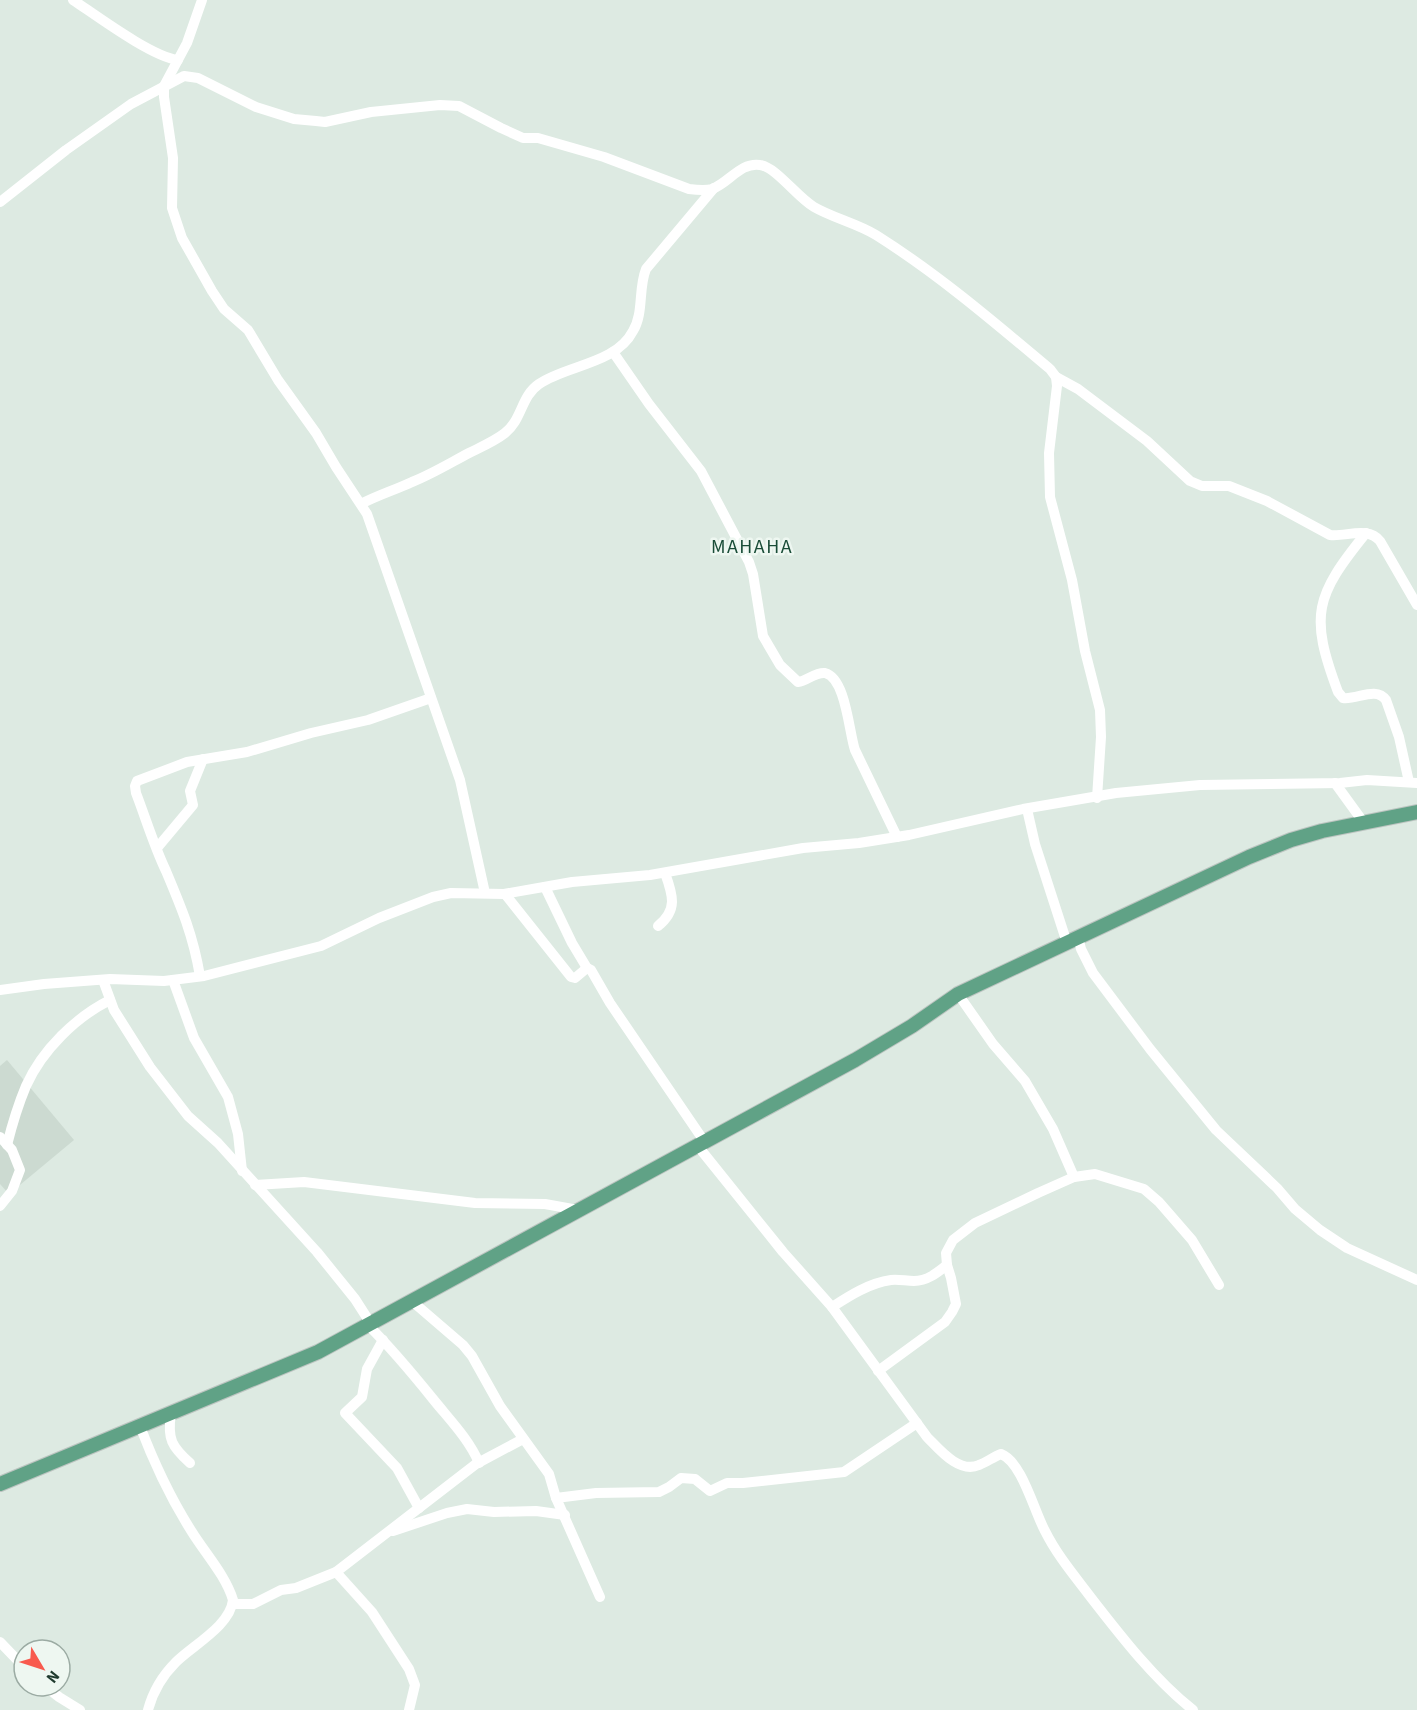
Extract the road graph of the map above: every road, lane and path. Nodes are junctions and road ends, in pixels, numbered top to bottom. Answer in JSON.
{"nodes":[{"id":1,"x":73,"y":0,"type":"edge"},
{"id":2,"x":202,"y":0,"type":"edge"},
{"id":3,"x":178,"y":60,"type":"junction"},
{"id":4,"x":164,"y":86,"type":"junction"},
{"id":5,"x":714,"y":189,"type":"junction"},
{"id":6,"x":0,"y":202,"type":"edge"},
{"id":7,"x":613,"y":352,"type":"junction"},
{"id":8,"x":1056,"y":377,"type":"junction"},
{"id":9,"x":361,"y":504,"type":"junction"},
{"id":10,"x":1366,"y":533,"type":"junction"},
{"id":11,"x":1417,"y":605,"type":"edge"},
{"id":12,"x":431,"y":698,"type":"junction"},
{"id":13,"x":203,"y":759,"type":"junction"},
{"id":14,"x":1413,"y":782,"type":"edge"},
{"id":15,"x":1335,"y":783,"type":"junction"},
{"id":16,"x":1097,"y":798,"type":"junction"},
{"id":17,"x":1027,"y":809,"type":"junction"},
{"id":18,"x":1417,"y":812,"type":"edge"},
{"id":19,"x":1364,"y":823,"type":"junction"},
{"id":20,"x":897,"y":837,"type":"junction"},
{"id":21,"x":157,"y":848,"type":"junction"},
{"id":22,"x":665,"y":873,"type":"junction"},
{"id":23,"x":545,"y":887,"type":"junction"},
{"id":24,"x":485,"y":893,"type":"junction"},
{"id":25,"x":506,"y":894,"type":"junction"},
{"id":26,"x":658,"y":926,"type":"dead end"},
{"id":27,"x":1073,"y":940,"type":"junction"},
{"id":28,"x":587,"y":968,"type":"junction"},
{"id":29,"x":200,"y":976,"type":"junction"},
{"id":30,"x":103,"y":980,"type":"junction"},
{"id":31,"x":173,"y":980,"type":"junction"},
{"id":32,"x":0,"y":990,"type":"edge"},
{"id":33,"x":958,"y":994,"type":"junction"},
{"id":34,"x":110,"y":1000,"type":"junction"},
{"id":35,"x":4,"y":1141,"type":"edge"},
{"id":36,"x":700,"y":1143,"type":"junction"},
{"id":37,"x":242,"y":1171,"type":"junction"},
{"id":38,"x":1074,"y":1177,"type":"junction"},
{"id":39,"x":255,"y":1185,"type":"junction"},
{"id":40,"x":0,"y":1206,"type":"edge"},
{"id":41,"x":578,"y":1210,"type":"junction"},
{"id":42,"x":947,"y":1265,"type":"junction"},
{"id":43,"x":1417,"y":1280,"type":"edge"},
{"id":44,"x":1219,"y":1285,"type":"dead end"},
{"id":45,"x":413,"y":1302,"type":"junction"},
{"id":46,"x":832,"y":1307,"type":"junction"},
{"id":47,"x":370,"y":1325,"type":"junction"},
{"id":48,"x":383,"y":1340,"type":"junction"},
{"id":49,"x":878,"y":1371,"type":"junction"},
{"id":50,"x":171,"y":1414,"type":"junction"},
{"id":51,"x":917,"y":1423,"type":"junction"},
{"id":52,"x":140,"y":1426,"type":"junction"},
{"id":53,"x":523,"y":1439,"type":"junction"},
{"id":54,"x":190,"y":1463,"type":"dead end"},
{"id":55,"x":479,"y":1463,"type":"junction"},
{"id":56,"x":0,"y":1484,"type":"edge"},
{"id":57,"x":556,"y":1498,"type":"junction"},
{"id":58,"x":418,"y":1508,"type":"junction"},
{"id":59,"x":565,"y":1515,"type":"junction"},
{"id":60,"x":384,"y":1534,"type":"junction"},
{"id":61,"x":336,"y":1572,"type":"junction"},
{"id":62,"x":600,"y":1597,"type":"dead end"},
{"id":63,"x":233,"y":1604,"type":"junction"},
{"id":64,"x":0,"y":1642,"type":"edge"},
{"id":65,"x":12,"y":1654,"type":"edge"},
{"id":66,"x":61,"y":1698,"type":"edge"},
{"id":67,"x":80,"y":1710,"type":"edge"},
{"id":68,"x":148,"y":1710,"type":"edge"},
{"id":69,"x":409,"y":1710,"type":"edge"},
{"id":70,"x":1193,"y":1710,"type":"edge"}],
"edges":[{"from":1,"to":3,"type":"street"},
{"from":2,"to":3,"type":"street"},
{"from":3,"to":4,"type":"street"},
{"from":4,"to":5,"type":"street"},
{"from":4,"to":6,"type":"street"},
{"from":4,"to":9,"type":"street"},
{"from":5,"to":7,"type":"street"},
{"from":5,"to":8,"type":"street"},
{"from":7,"to":9,"type":"street"},
{"from":7,"to":20,"type":"street"},
{"from":8,"to":10,"type":"street"},
{"from":8,"to":16,"type":"street"},
{"from":9,"to":12,"type":"street"},
{"from":10,"to":11,"type":"street"},
{"from":10,"to":14,"type":"street"},
{"from":12,"to":13,"type":"street"},
{"from":12,"to":24,"type":"street"},
{"from":13,"to":21,"type":"street"},
{"from":13,"to":21,"type":"street"},
{"from":14,"to":15,"type":"street"},
{"from":15,"to":16,"type":"street"},
{"from":15,"to":19,"type":"street"},
{"from":16,"to":17,"type":"street"},
{"from":17,"to":20,"type":"street"},
{"from":17,"to":27,"type":"street"},
{"from":18,"to":19,"type":"main road"},
{"from":19,"to":27,"type":"main road"},
{"from":20,"to":22,"type":"street"},
{"from":21,"to":29,"type":"street"},
{"from":22,"to":23,"type":"street"},
{"from":22,"to":26,"type":"street"},
{"from":23,"to":25,"type":"street"},
{"from":23,"to":28,"type":"street"},
{"from":24,"to":25,"type":"street"},
{"from":24,"to":29,"type":"street"},
{"from":25,"to":28,"type":"street"},
{"from":27,"to":33,"type":"main road"},
{"from":27,"to":43,"type":"street"},
{"from":28,"to":36,"type":"street"},
{"from":29,"to":31,"type":"street"},
{"from":30,"to":31,"type":"street"},
{"from":30,"to":32,"type":"street"},
{"from":30,"to":34,"type":"street"},
{"from":31,"to":37,"type":"street"},
{"from":33,"to":36,"type":"main road"},
{"from":33,"to":38,"type":"street"},
{"from":34,"to":35,"type":"street"},
{"from":34,"to":37,"type":"street"},
{"from":35,"to":40,"type":"street"},
{"from":36,"to":41,"type":"main road"},
{"from":36,"to":46,"type":"street"},
{"from":37,"to":39,"type":"street"},
{"from":38,"to":42,"type":"street"},
{"from":38,"to":44,"type":"street"},
{"from":39,"to":41,"type":"street"},
{"from":39,"to":47,"type":"street"},
{"from":41,"to":45,"type":"main road"},
{"from":42,"to":46,"type":"street"},
{"from":42,"to":49,"type":"street"},
{"from":45,"to":47,"type":"main road"},
{"from":45,"to":53,"type":"street"},
{"from":46,"to":49,"type":"street"},
{"from":47,"to":48,"type":"street"},
{"from":47,"to":50,"type":"main road"},
{"from":48,"to":55,"type":"street"},
{"from":48,"to":58,"type":"street"},
{"from":49,"to":51,"type":"street"},
{"from":50,"to":52,"type":"main road"},
{"from":50,"to":54,"type":"street"},
{"from":51,"to":57,"type":"street"},
{"from":51,"to":70,"type":"street"},
{"from":52,"to":56,"type":"main road"},
{"from":52,"to":63,"type":"street"},
{"from":53,"to":55,"type":"street"},
{"from":53,"to":57,"type":"street"},
{"from":55,"to":58,"type":"street"},
{"from":57,"to":59,"type":"street"},
{"from":58,"to":60,"type":"street"},
{"from":59,"to":60,"type":"street"},
{"from":59,"to":62,"type":"street"},
{"from":60,"to":61,"type":"street"},
{"from":61,"to":63,"type":"street"},
{"from":61,"to":69,"type":"street"},
{"from":63,"to":68,"type":"street"},
{"from":64,"to":65,"type":"street"},
{"from":66,"to":67,"type":"street"}]}
